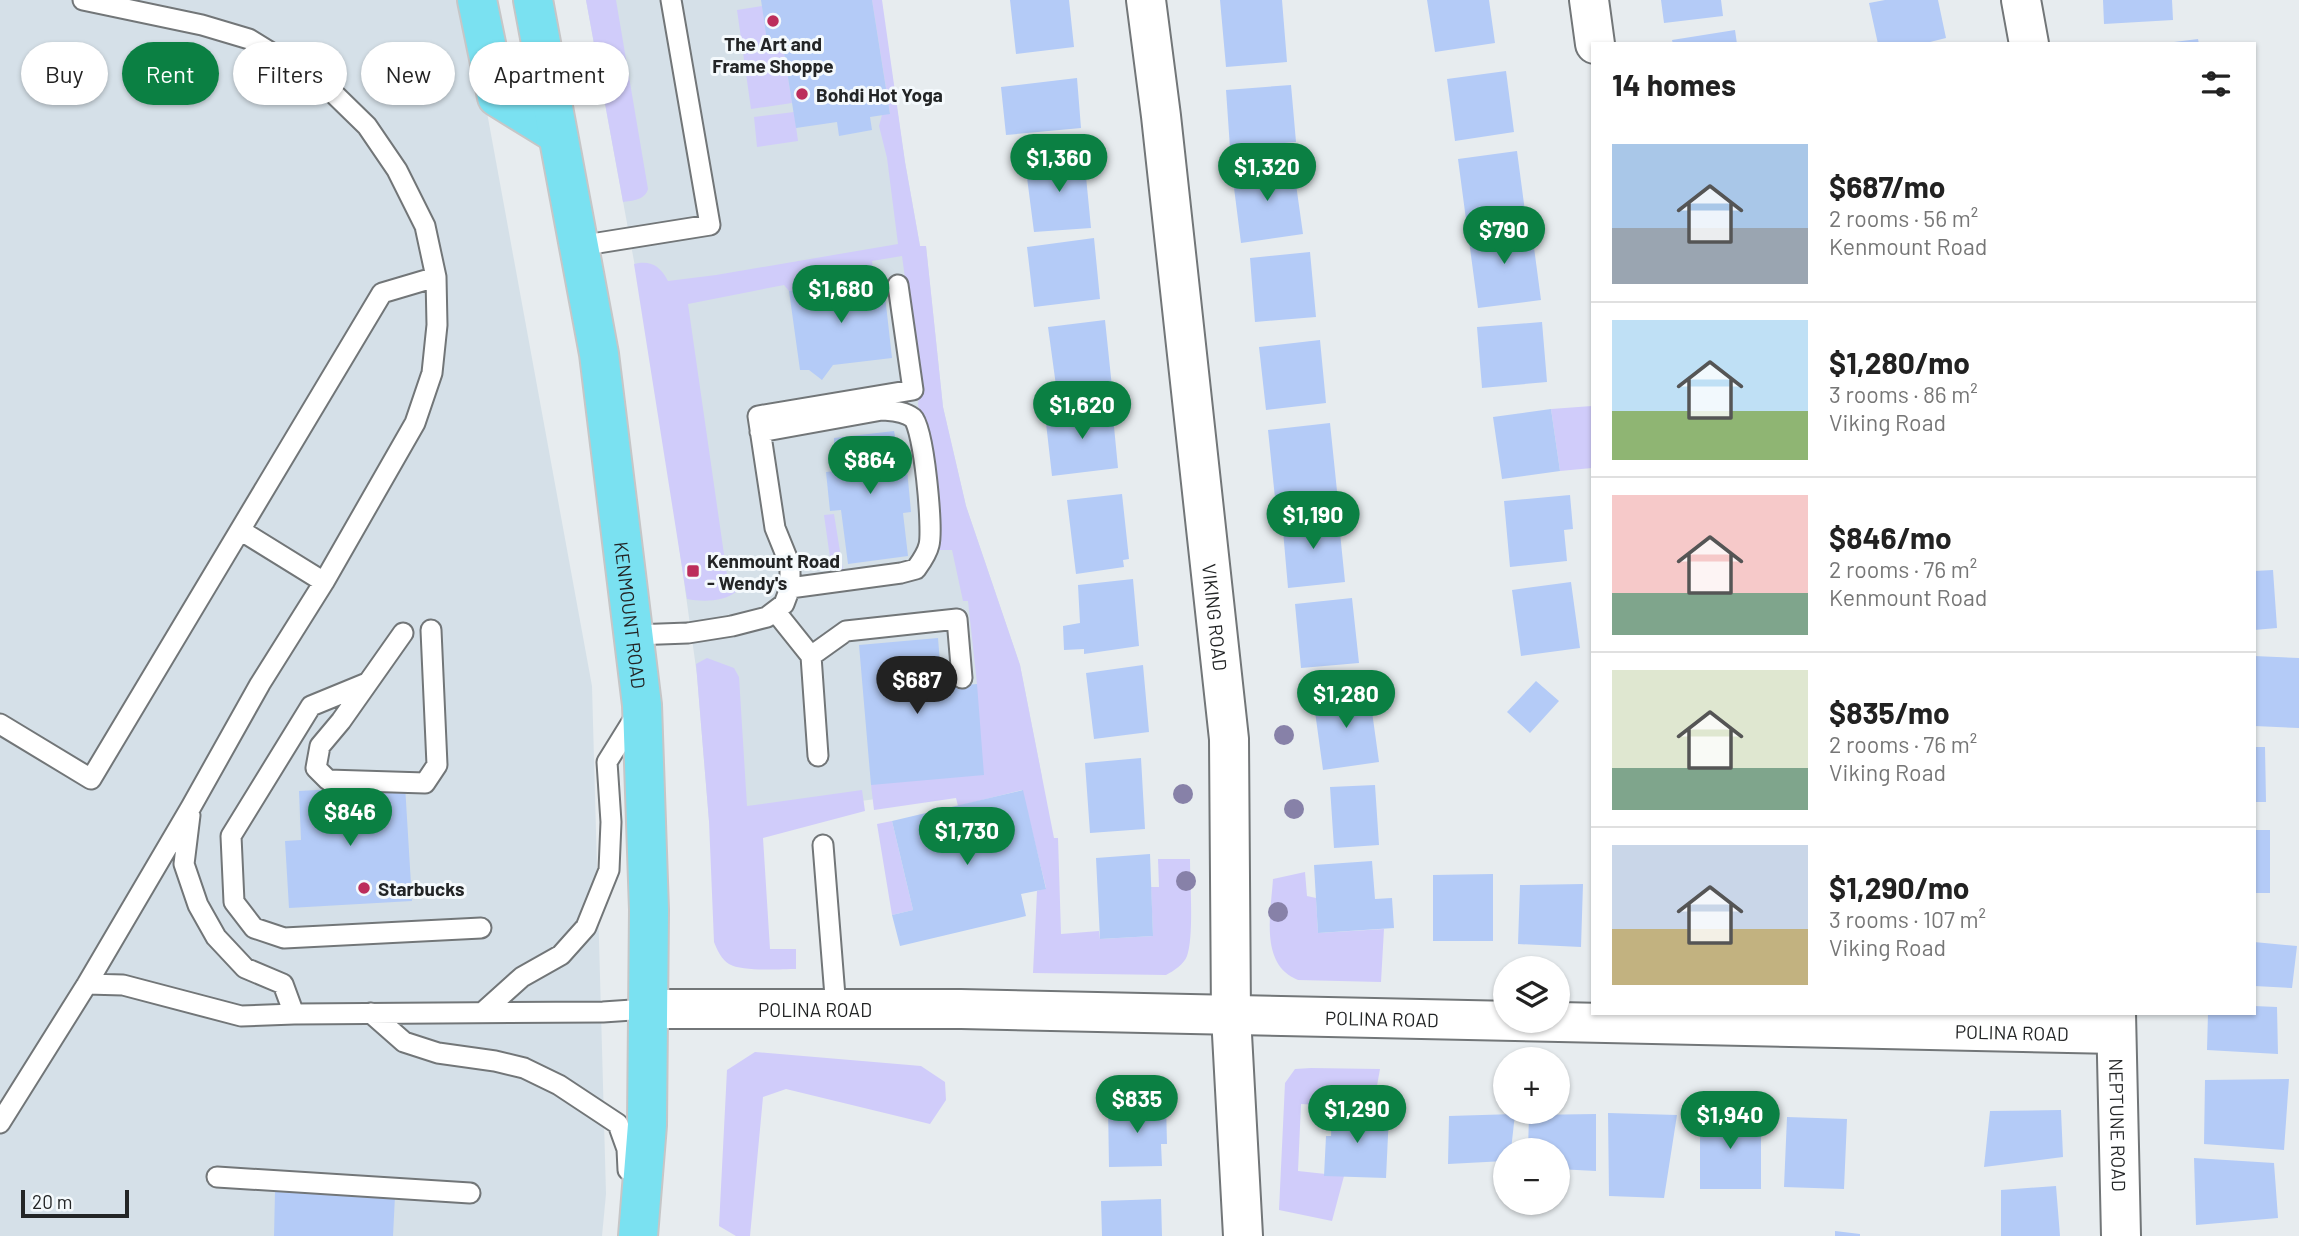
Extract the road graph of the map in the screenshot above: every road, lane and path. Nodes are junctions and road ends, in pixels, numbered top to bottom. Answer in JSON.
{"nodes":[{"id":1,"x":83,"y":0,"type":"edge"},
{"id":2,"x":477,"y":0,"type":"edge"},
{"id":3,"x":533,"y":0,"type":"edge"},
{"id":4,"x":671,"y":0,"type":"edge"},
{"id":5,"x":1146,"y":0,"type":"edge"},
{"id":6,"x":1589,"y":0,"type":"edge"},
{"id":7,"x":2021,"y":0,"type":"edge"},
{"id":8,"x":1595,"y":42,"type":"edge"},
{"id":9,"x":2029,"y":42,"type":"edge"},
{"id":10,"x":557,"y":134,"type":"junction"},
{"id":11,"x":579,"y":246,"type":"junction"},
{"id":12,"x":436,"y":277,"type":"junction"},
{"id":13,"x":898,"y":285,"type":"dead end"},
{"id":14,"x":760,"y":432,"type":"junction"},
{"id":15,"x":240,"y":530,"type":"junction"},
{"id":16,"x":324,"y":582,"type":"junction"},
{"id":17,"x":790,"y":588,"type":"junction"},
{"id":18,"x":775,"y":611,"type":"junction"},
{"id":19,"x":431,"y":630,"type":"dead end"},
{"id":20,"x":403,"y":633,"type":"dead end"},
{"id":21,"x":633,"y":635,"type":"junction"},
{"id":22,"x":811,"y":656,"type":"junction"},
{"id":23,"x":962,"y":678,"type":"dead end"},
{"id":24,"x":368,"y":683,"type":"junction"},
{"id":25,"x":642,"y":705,"type":"junction"},
{"id":26,"x":0,"y":724,"type":"edge"},
{"id":27,"x":818,"y":756,"type":"dead end"},
{"id":28,"x":191,"y":807,"type":"junction"},
{"id":29,"x":823,"y":845,"type":"dead end"},
{"id":30,"x":481,"y":928,"type":"dead end"},
{"id":31,"x":87,"y":984,"type":"junction"},
{"id":32,"x":647,"y":1009,"type":"junction"},
{"id":33,"x":836,"y":1009,"type":"junction"},
{"id":34,"x":483,"y":1012,"type":"junction"},
{"id":35,"x":371,"y":1013,"type":"junction"},
{"id":36,"x":294,"y":1014,"type":"junction"},
{"id":37,"x":1231,"y":1016,"type":"junction"},
{"id":38,"x":2116,"y":1024,"type":"edge"},
{"id":39,"x":0,"y":1123,"type":"edge"},
{"id":40,"x":217,"y":1177,"type":"dead end"},
{"id":41,"x":470,"y":1193,"type":"dead end"},
{"id":42,"x":641,"y":1196,"type":"junction"},
{"id":43,"x":638,"y":1236,"type":"edge"},
{"id":44,"x":1243,"y":1236,"type":"edge"},
{"id":45,"x":2121,"y":1236,"type":"edge"}],
"edges":[{"from":1,"to":12,"type":"lane"},
{"from":2,"to":10,"type":"main road"},
{"from":3,"to":10,"type":"main road","name":"KENMOUNT ROAD"},
{"from":4,"to":11,"type":"lane"},
{"from":5,"to":37,"type":"street","name":"VIKING ROAD"},
{"from":6,"to":8,"type":"street"},
{"from":7,"to":9,"type":"street"},
{"from":10,"to":11,"type":"main road","name":"KENMOUNT ROAD"},
{"from":11,"to":21,"type":"main road","name":"KENMOUNT ROAD"},
{"from":12,"to":15,"type":"lane"},
{"from":12,"to":16,"type":"lane"},
{"from":13,"to":14,"type":"lane"},
{"from":14,"to":17,"type":"lane"},
{"from":14,"to":17,"type":"lane"},
{"from":15,"to":16,"type":"lane"},
{"from":15,"to":26,"type":"lane"},
{"from":16,"to":28,"type":"lane"},
{"from":17,"to":18,"type":"lane"},
{"from":18,"to":21,"type":"lane"},
{"from":18,"to":22,"type":"lane"},
{"from":19,"to":24,"type":"lane"},
{"from":20,"to":24,"type":"lane"},
{"from":21,"to":25,"type":"main road","name":"KENMOUNT ROAD"},
{"from":22,"to":23,"type":"lane"},
{"from":22,"to":27,"type":"lane"},
{"from":24,"to":30,"type":"lane"},
{"from":25,"to":32,"type":"main road","name":"KENMOUNT ROAD"},
{"from":25,"to":34,"type":"lane"},
{"from":28,"to":31,"type":"lane"},
{"from":28,"to":36,"type":"lane"},
{"from":29,"to":33,"type":"lane"},
{"from":31,"to":36,"type":"lane"},
{"from":31,"to":39,"type":"lane"},
{"from":32,"to":33,"type":"street","name":"POLINA ROAD"},
{"from":32,"to":34,"type":"lane"},
{"from":32,"to":42,"type":"main road","name":"KENMOUNT ROAD"},
{"from":33,"to":37,"type":"street","name":"POLINA ROAD"},
{"from":34,"to":35,"type":"lane"},
{"from":35,"to":36,"type":"lane"},
{"from":35,"to":42,"type":"lane"},
{"from":37,"to":38,"type":"street","name":"POLINA ROAD"},
{"from":37,"to":44,"type":"street","name":"VIKING ROAD"},
{"from":38,"to":45,"type":"street","name":"NEPTUNE ROAD"},
{"from":40,"to":41,"type":"lane"},
{"from":42,"to":43,"type":"main road","name":"KENMOUNT ROAD"}]}
